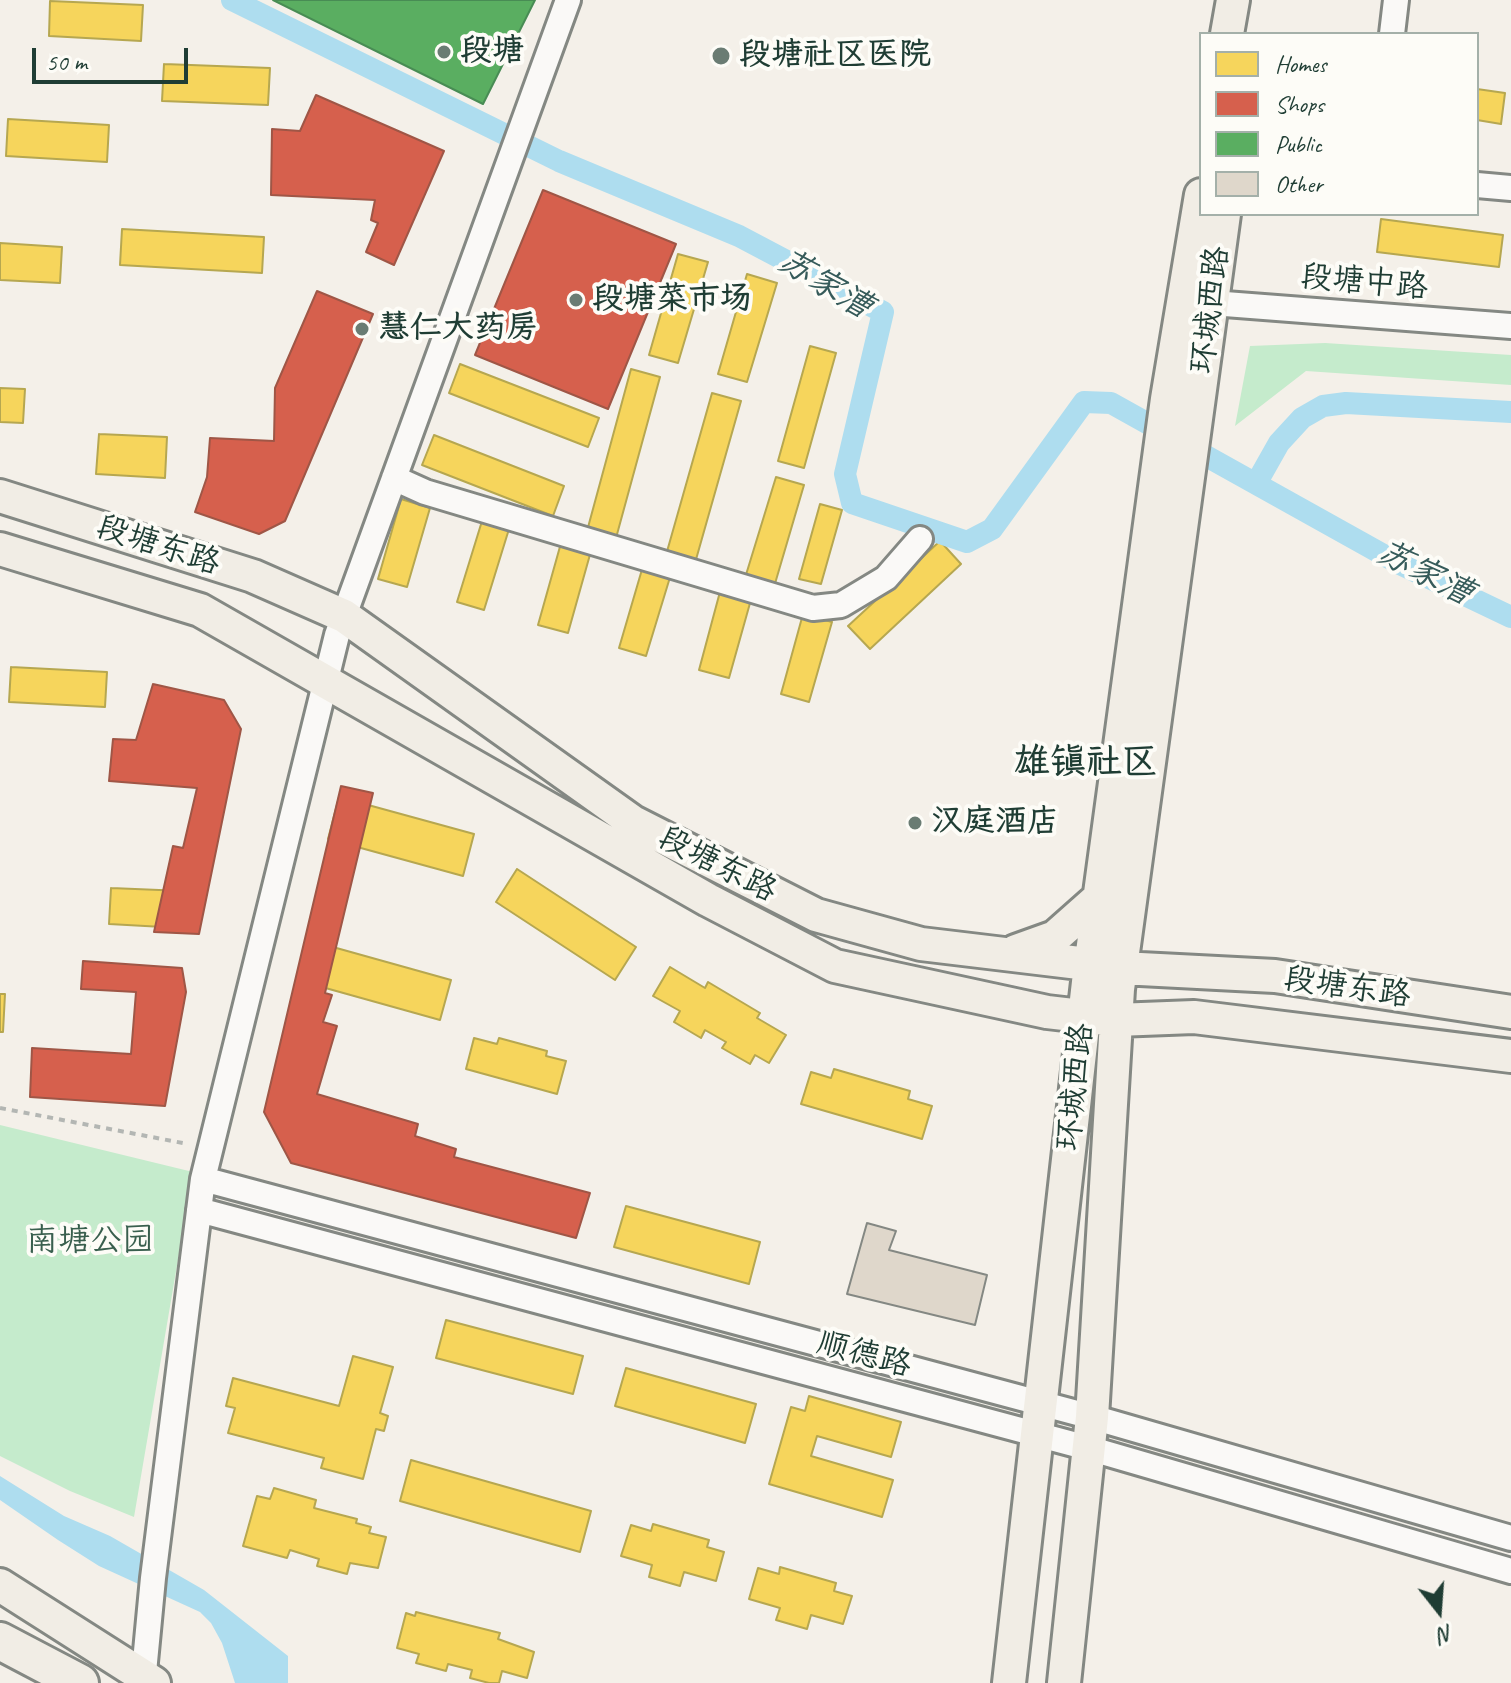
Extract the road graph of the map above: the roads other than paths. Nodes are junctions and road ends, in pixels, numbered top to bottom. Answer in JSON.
{"nodes":[{"id":1,"x":568,"y":0,"type":"edge"},
{"id":2,"x":1233,"y":0,"type":"edge"},
{"id":3,"x":1252,"y":0,"type":"edge"},
{"id":4,"x":1396,"y":0,"type":"edge"},
{"id":5,"x":1227,"y":32,"type":"edge"},
{"id":6,"x":1247,"y":32,"type":"edge"},
{"id":7,"x":1392,"y":32,"type":"edge"},
{"id":8,"x":1479,"y":185,"type":"edge"},
{"id":9,"x":1511,"y":188,"type":"edge"},
{"id":10,"x":1199,"y":207,"type":"edge"},
{"id":11,"x":1224,"y":216,"type":"edge"},
{"id":12,"x":1212,"y":303,"type":"junction"},
{"id":13,"x":1511,"y":326,"type":"edge"},
{"id":14,"x":394,"y":478,"type":"junction"},
{"id":15,"x":0,"y":496,"type":"edge"},
{"id":16,"x":920,"y":539,"type":"dead end"},
{"id":17,"x":0,"y":549,"type":"edge"},
{"id":18,"x":344,"y":616,"type":"junction"},
{"id":19,"x":325,"y":683,"type":"junction"},
{"id":20,"x":1099,"y":898,"type":"junction"},
{"id":21,"x":1011,"y":953,"type":"junction"},
{"id":22,"x":1105,"y":966,"type":"junction"},
{"id":23,"x":1511,"y":1012,"type":"edge"},
{"id":24,"x":1084,"y":1017,"type":"junction"},
{"id":25,"x":1116,"y":1020,"type":"junction"},
{"id":26,"x":1511,"y":1056,"type":"edge"},
{"id":27,"x":203,"y":1179,"type":"junction"},
{"id":28,"x":199,"y":1210,"type":"junction"},
{"id":29,"x":1039,"y":1419,"type":"junction"},
{"id":30,"x":1090,"y":1432,"type":"junction"},
{"id":31,"x":1511,"y":1538,"type":"edge"},
{"id":32,"x":1511,"y":1571,"type":"edge"},
{"id":33,"x":0,"y":1585,"type":"edge"},
{"id":34,"x":0,"y":1641,"type":"edge"},
{"id":35,"x":0,"y":1668,"type":"edge"},
{"id":36,"x":147,"y":1674,"type":"edge"},
{"id":37,"x":27,"y":1683,"type":"edge"},
{"id":38,"x":80,"y":1683,"type":"edge"},
{"id":39,"x":1009,"y":1683,"type":"edge"},
{"id":40,"x":1064,"y":1683,"type":"edge"}],
"edges":[{"from":1,"to":14,"type":"street"},
{"from":2,"to":5,"type":"main road"},
{"from":3,"to":6,"type":"main road"},
{"from":4,"to":7,"type":"street"},
{"from":8,"to":9,"type":"street"},
{"from":10,"to":20,"type":"main road","name":"环城西路"},
{"from":11,"to":12,"type":"main road","name":"环城西路"},
{"from":12,"to":13,"type":"street","name":"段塘中路"},
{"from":12,"to":22,"type":"main road","name":"环城西路"},
{"from":14,"to":16,"type":"street"},
{"from":14,"to":18,"type":"street"},
{"from":15,"to":18,"type":"main road","name":"段塘东路"},
{"from":17,"to":19,"type":"main road","name":"段塘东路"},
{"from":18,"to":19,"type":"street"},
{"from":18,"to":21,"type":"main road","name":"段塘东路"},
{"from":19,"to":24,"type":"main road","name":"段塘东路"},
{"from":19,"to":27,"type":"street"},
{"from":20,"to":21,"type":"main road"},
{"from":20,"to":22,"type":"main road","name":"环城西路"},
{"from":21,"to":22,"type":"main road","name":"段塘东路"},
{"from":22,"to":23,"type":"main road","name":"段塘东路"},
{"from":22,"to":24,"type":"main road","name":"环城西路"},
{"from":22,"to":25,"type":"main road","name":"环城西路"},
{"from":24,"to":25,"type":"main road","name":"段塘东路"},
{"from":24,"to":29,"type":"main road","name":"环城西路"},
{"from":25,"to":26,"type":"main road","name":"段塘东路"},
{"from":25,"to":30,"type":"main road","name":"环城西路"},
{"from":27,"to":28,"type":"street"},
{"from":27,"to":29,"type":"street","name":"顺德路"},
{"from":28,"to":29,"type":"street","name":"顺德路"},
{"from":28,"to":36,"type":"street"},
{"from":29,"to":30,"type":"street","name":"顺德路"},
{"from":29,"to":39,"type":"main road","name":"环城西路"},
{"from":30,"to":31,"type":"street","name":"顺德路"},
{"from":30,"to":32,"type":"street","name":"顺德路"},
{"from":30,"to":40,"type":"main road","name":"环城西路"},
{"from":33,"to":36,"type":"main road"},
{"from":34,"to":38,"type":"highway"},
{"from":35,"to":37,"type":"highway"}]}
